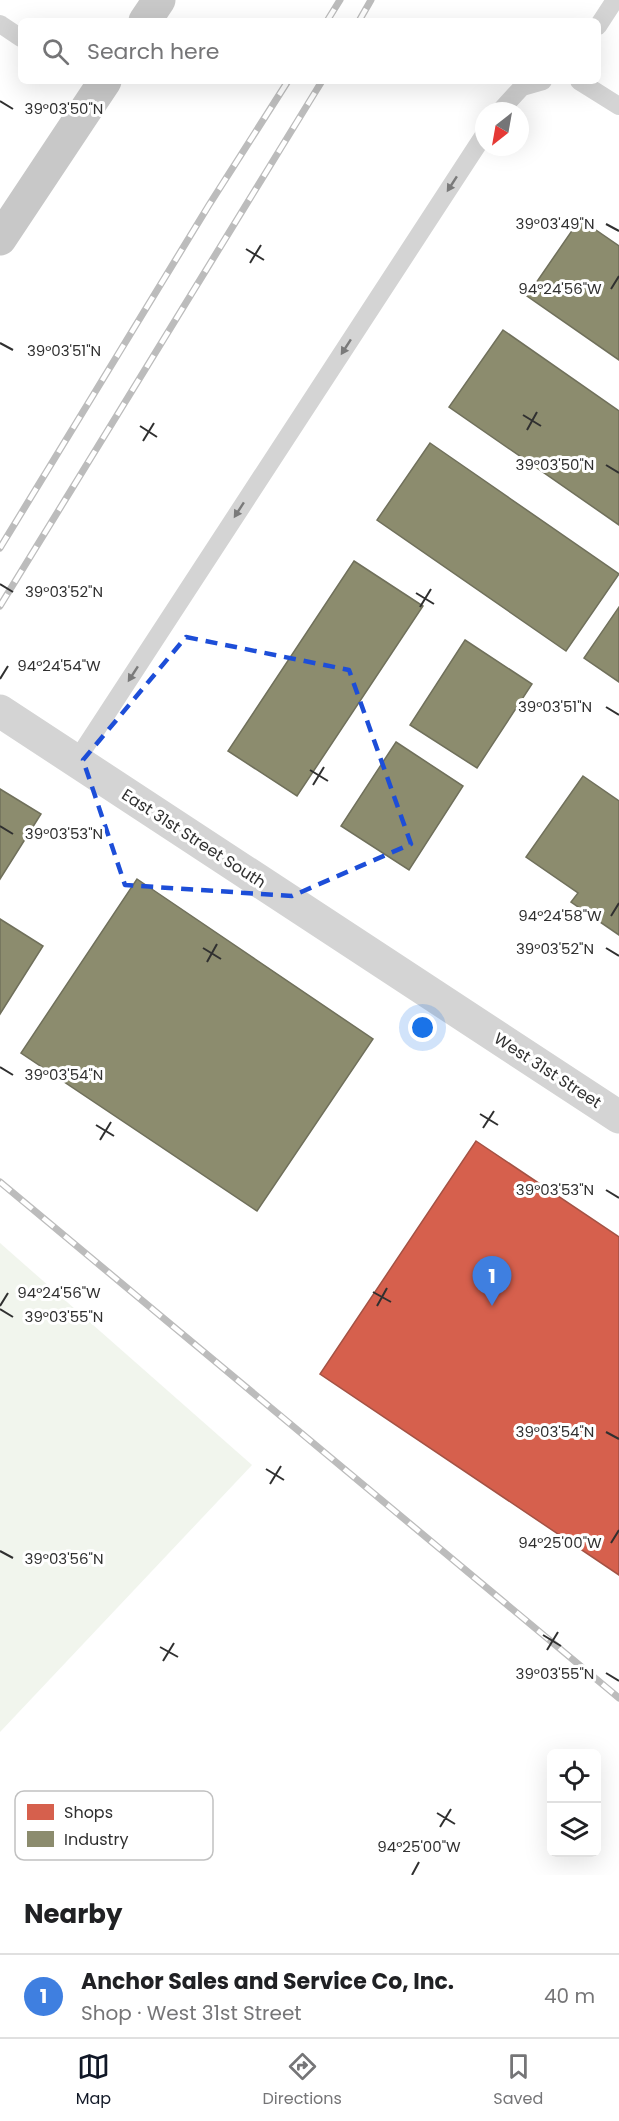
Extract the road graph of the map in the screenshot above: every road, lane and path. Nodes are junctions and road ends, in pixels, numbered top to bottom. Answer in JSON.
{"nodes":[{"id":1,"x":615,"y":0,"type":"edge"},
{"id":2,"x":601,"y":21,"type":"edge"},
{"id":3,"x":0,"y":24,"type":"edge"},
{"id":4,"x":18,"y":36,"type":"edge"},
{"id":5,"x":97,"y":84,"type":"edge"},
{"id":6,"x":532,"y":84,"type":"edge"},
{"id":7,"x":584,"y":84,"type":"edge"},
{"id":8,"x":508,"y":102,"type":"edge"},
{"id":9,"x":619,"y":106,"type":"edge"},
{"id":10,"x":475,"y":149,"type":"edge"},
{"id":11,"x":0,"y":239,"type":"edge"},
{"id":12,"x":0,"y":711,"type":"edge"},
{"id":13,"x":76,"y":761,"type":"junction"},
{"id":14,"x":478,"y":1024,"type":"joint"},
{"id":15,"x":619,"y":1117,"type":"edge"}],
"edges":[{"from":1,"to":2,"type":"lane"},
{"from":3,"to":4,"type":"lane"},
{"from":5,"to":11,"type":"main road"},
{"from":6,"to":8,"type":"lane"},
{"from":7,"to":9,"type":"lane"},
{"from":10,"to":13,"type":"lane","one_way":true},
{"from":12,"to":13,"type":"street","name":"East 31st Street South"},
{"from":13,"to":14,"type":"street","name":"East 31st Street South"},
{"from":14,"to":15,"type":"street","name":"West 31st Street"}]}
